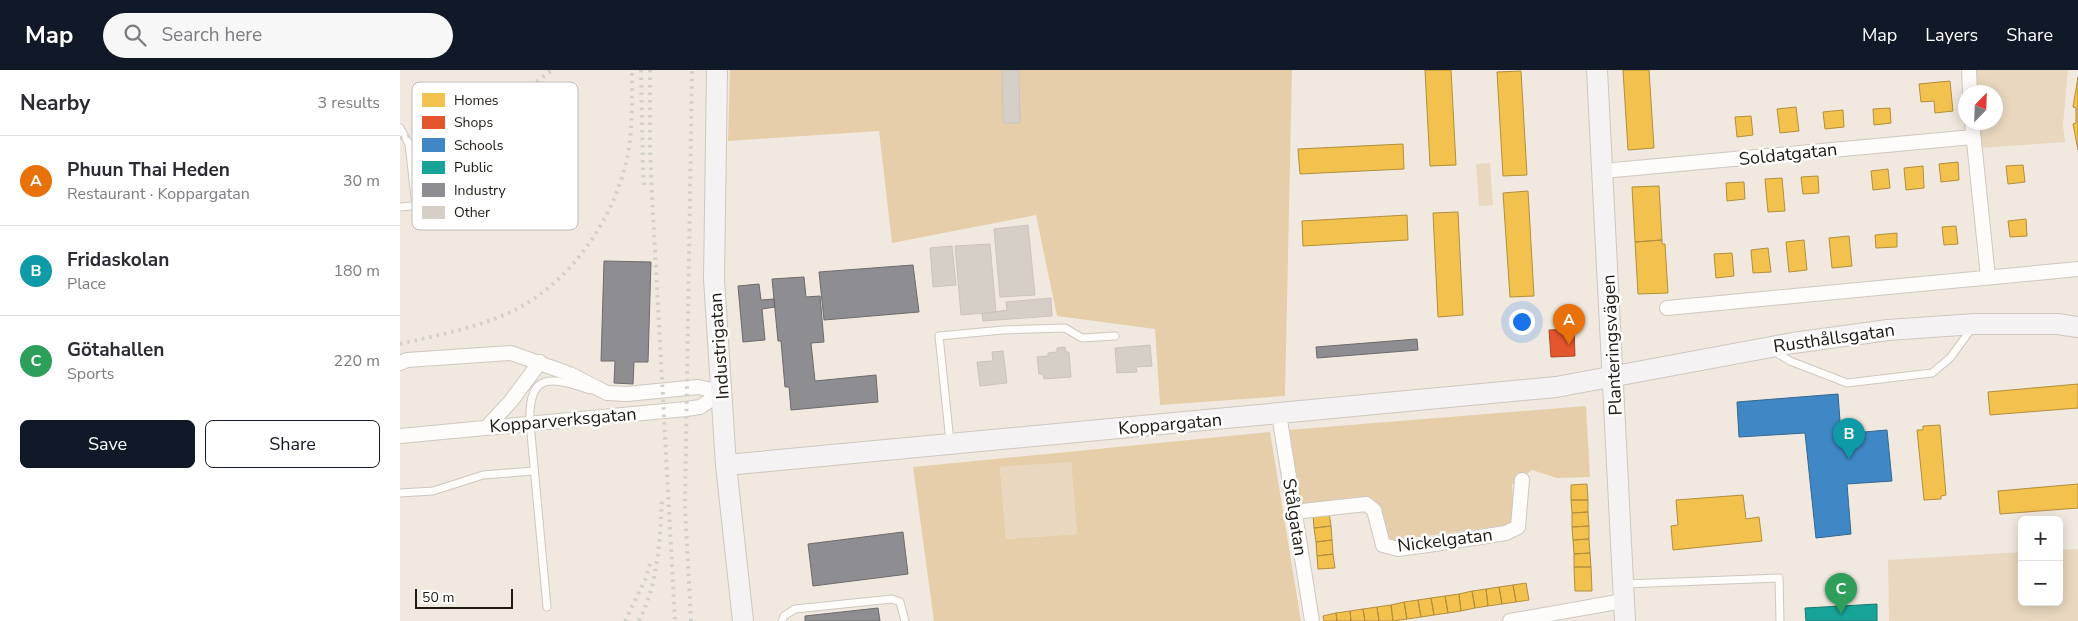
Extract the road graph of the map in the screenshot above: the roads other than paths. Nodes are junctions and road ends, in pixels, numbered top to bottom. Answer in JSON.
{"nodes":[{"id":1,"x":717,"y":70,"type":"edge"},
{"id":2,"x":1597,"y":70,"type":"edge"},
{"id":3,"x":1969,"y":70,"type":"edge"},
{"id":4,"x":1970,"y":85,"type":"edge"},
{"id":5,"x":400,"y":128,"type":"edge"},
{"id":6,"x":1973,"y":130,"type":"edge"},
{"id":7,"x":1973,"y":137,"type":"junction"},
{"id":8,"x":412,"y":171,"type":"edge"},
{"id":9,"x":1603,"y":171,"type":"junction"},
{"id":10,"x":2078,"y":269,"type":"edge"},
{"id":11,"x":1988,"y":277,"type":"junction"},
{"id":12,"x":1667,"y":308,"type":"dead end"},
{"id":13,"x":2078,"y":321,"type":"edge"},
{"id":14,"x":1975,"y":324,"type":"junction"},
{"id":15,"x":2058,"y":324,"type":"junction"},
{"id":16,"x":2078,"y":327,"type":"edge"},
{"id":17,"x":1115,"y":336,"type":"dead end"},
{"id":18,"x":1767,"y":348,"type":"junction"},
{"id":19,"x":540,"y":362,"type":"junction"},
{"id":20,"x":400,"y":363,"type":"edge"},
{"id":21,"x":1614,"y":377,"type":"junction"},
{"id":22,"x":722,"y":392,"type":"junction"},
{"id":23,"x":607,"y":393,"type":"junction"},
{"id":24,"x":1279,"y":414,"type":"junction"},
{"id":25,"x":530,"y":423,"type":"junction"},
{"id":26,"x":487,"y":427,"type":"junction"},
{"id":27,"x":400,"y":436,"type":"edge"},
{"id":28,"x":950,"y":445,"type":"junction"},
{"id":29,"x":726,"y":465,"type":"junction"},
{"id":30,"x":534,"y":471,"type":"junction"},
{"id":31,"x":1522,"y":480,"type":"dead end"},
{"id":32,"x":400,"y":493,"type":"edge"},
{"id":33,"x":1294,"y":512,"type":"junction"},
{"id":34,"x":1623,"y":593,"type":"junction"},
{"id":35,"x":547,"y":607,"type":"dead end"},
{"id":36,"x":742,"y":621,"type":"edge"},
{"id":37,"x":782,"y":621,"type":"edge"},
{"id":38,"x":905,"y":621,"type":"edge"},
{"id":39,"x":1312,"y":621,"type":"edge"},
{"id":40,"x":1510,"y":621,"type":"edge"},
{"id":41,"x":1625,"y":621,"type":"edge"},
{"id":42,"x":1780,"y":621,"type":"edge"}],
"edges":[{"from":1,"to":22,"type":"street","name":"Industrigatan"},
{"from":2,"to":9,"type":"street","name":"Planteringsvägen"},
{"from":3,"to":4,"type":"street"},
{"from":5,"to":8,"type":"lane"},
{"from":6,"to":7,"type":"street"},
{"from":7,"to":9,"type":"street","name":"Soldatgatan"},
{"from":7,"to":11,"type":"street"},
{"from":9,"to":21,"type":"street","name":"Planteringsvägen"},
{"from":10,"to":11,"type":"street"},
{"from":11,"to":12,"type":"street"},
{"from":13,"to":15,"type":"street","name":"Rusthållsgatan"},
{"from":14,"to":15,"type":"street","name":"Rusthållsgatan"},
{"from":14,"to":18,"type":"street","name":"Rusthållsgatan"},
{"from":14,"to":18,"type":"lane"},
{"from":15,"to":16,"type":"street","name":"Rusthållsgatan"},
{"from":17,"to":28,"type":"lane"},
{"from":18,"to":21,"type":"street","name":"Rusthållsgatan"},
{"from":19,"to":20,"type":"street"},
{"from":19,"to":23,"type":"street"},
{"from":19,"to":26,"type":"street"},
{"from":21,"to":24,"type":"street","name":"Koppargatan"},
{"from":21,"to":34,"type":"street","name":"Planteringsvägen"},
{"from":22,"to":23,"type":"street"},
{"from":22,"to":25,"type":"street","name":"Kopparverksgatan"},
{"from":22,"to":29,"type":"street","name":"Industrigatan"},
{"from":23,"to":25,"type":"lane"},
{"from":24,"to":28,"type":"street","name":"Koppargatan"},
{"from":24,"to":33,"type":"street","name":"Stålgatan"},
{"from":25,"to":26,"type":"street","name":"Kopparverksgatan"},
{"from":25,"to":30,"type":"lane"},
{"from":26,"to":27,"type":"street","name":"Kopparverksgatan"},
{"from":28,"to":29,"type":"street","name":"Koppargatan"},
{"from":29,"to":36,"type":"street","name":"Industrigatan"},
{"from":30,"to":32,"type":"lane"},
{"from":30,"to":35,"type":"lane"},
{"from":31,"to":33,"type":"street","name":"Nickelgatan"},
{"from":33,"to":39,"type":"street","name":"Stålgatan"},
{"from":34,"to":40,"type":"street"},
{"from":34,"to":41,"type":"street","name":"Planteringsvägen"},
{"from":34,"to":42,"type":"lane"},
{"from":37,"to":38,"type":"lane"}]}
